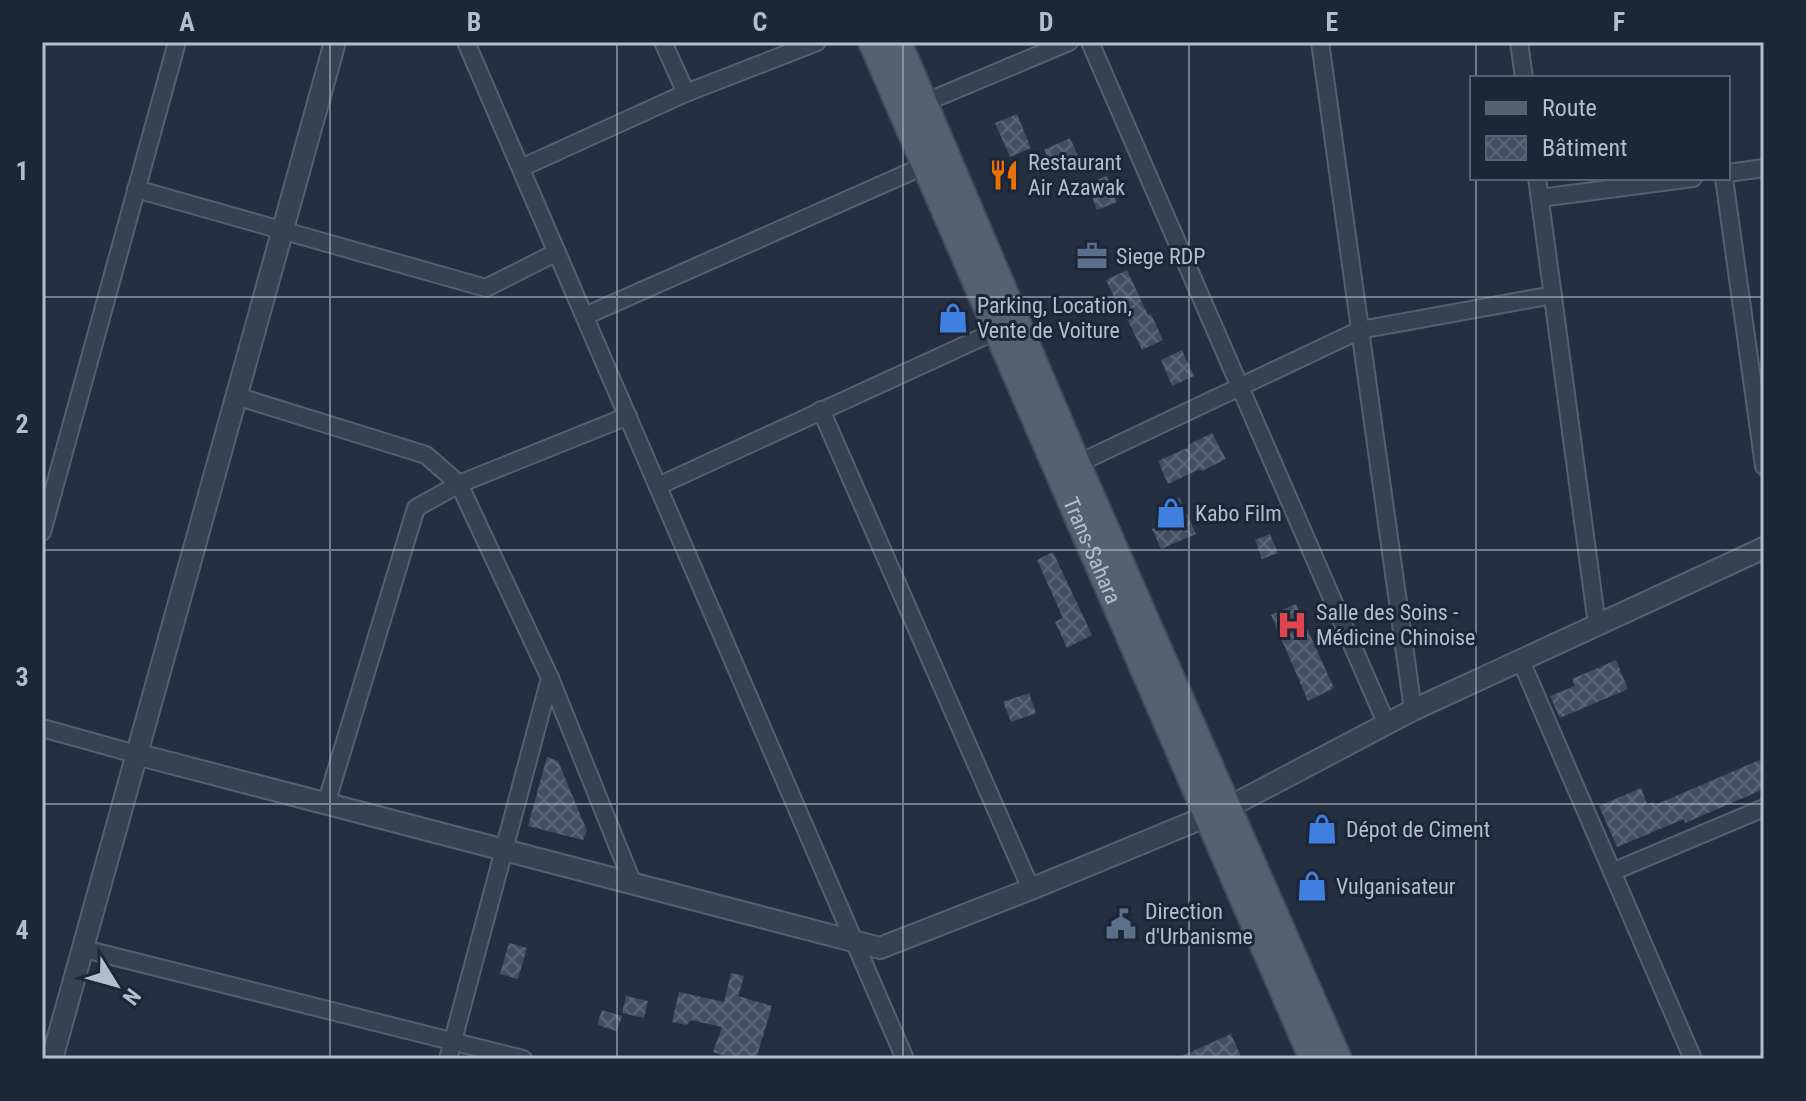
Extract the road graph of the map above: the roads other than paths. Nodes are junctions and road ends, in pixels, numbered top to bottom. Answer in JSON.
{"nodes":[{"id":1,"x":177,"y":42,"type":"edge"},
{"id":2,"x":335,"y":42,"type":"edge"},
{"id":3,"x":466,"y":42,"type":"edge"},
{"id":4,"x":663,"y":42,"type":"edge"},
{"id":5,"x":817,"y":42,"type":"edge"},
{"id":6,"x":872,"y":42,"type":"edge"},
{"id":7,"x":898,"y":42,"type":"edge"},
{"id":8,"x":1069,"y":42,"type":"edge"},
{"id":9,"x":1090,"y":42,"type":"edge"},
{"id":10,"x":1320,"y":42,"type":"edge"},
{"id":11,"x":1519,"y":42,"type":"edge"},
{"id":12,"x":1524,"y":76,"type":"edge"},
{"id":13,"x":686,"y":93,"type":"junction"},
{"id":14,"x":924,"y":103,"type":"junction"},
{"id":15,"x":926,"y":165,"type":"junction"},
{"id":16,"x":521,"y":168,"type":"junction"},
{"id":17,"x":1764,"y":168,"type":"edge"},
{"id":18,"x":1730,"y":173,"type":"edge"},
{"id":19,"x":1537,"y":180,"type":"edge"},
{"id":20,"x":1678,"y":180,"type":"edge"},
{"id":21,"x":1724,"y":180,"type":"edge"},
{"id":22,"x":136,"y":189,"type":"junction"},
{"id":23,"x":1540,"y":198,"type":"junction"},
{"id":24,"x":282,"y":230,"type":"junction"},
{"id":25,"x":557,"y":252,"type":"junction"},
{"id":26,"x":1553,"y":295,"type":"junction"},
{"id":27,"x":585,"y":316,"type":"junction"},
{"id":28,"x":998,"y":330,"type":"junction"},
{"id":29,"x":1360,"y":330,"type":"junction"},
{"id":30,"x":1240,"y":386,"type":"junction"},
{"id":31,"x":236,"y":396,"type":"junction"},
{"id":32,"x":821,"y":410,"type":"junction"},
{"id":33,"x":628,"y":416,"type":"junction"},
{"id":34,"x":1077,"y":464,"type":"junction"},
{"id":35,"x":1764,"y":466,"type":"edge"},
{"id":36,"x":459,"y":484,"type":"junction"},
{"id":37,"x":658,"y":486,"type":"junction"},
{"id":38,"x":42,"y":532,"type":"edge"},
{"id":39,"x":1764,"y":548,"type":"edge"},
{"id":40,"x":1597,"y":625,"type":"junction"},
{"id":41,"x":1521,"y":661,"type":"junction"},
{"id":42,"x":550,"y":678,"type":"junction"},
{"id":43,"x":1413,"y":710,"type":"junction"},
{"id":44,"x":1387,"y":725,"type":"junction"},
{"id":45,"x":42,"y":728,"type":"edge"},
{"id":46,"x":136,"y":754,"type":"junction"},
{"id":47,"x":326,"y":804,"type":"junction"},
{"id":48,"x":1764,"y":808,"type":"edge"},
{"id":49,"x":1217,"y":811,"type":"junction"},
{"id":50,"x":505,"y":850,"type":"junction"},
{"id":51,"x":1612,"y":872,"type":"junction"},
{"id":52,"x":633,"y":884,"type":"junction"},
{"id":53,"x":1031,"y":889,"type":"junction"},
{"id":54,"x":855,"y":941,"type":"junction"},
{"id":55,"x":84,"y":949,"type":"junction"},
{"id":56,"x":453,"y":1040,"type":"junction"},
{"id":57,"x":52,"y":1059,"type":"edge"},
{"id":58,"x":448,"y":1059,"type":"edge"},
{"id":59,"x":523,"y":1059,"type":"edge"},
{"id":60,"x":905,"y":1059,"type":"edge"},
{"id":61,"x":1313,"y":1059,"type":"edge"},
{"id":62,"x":1338,"y":1059,"type":"edge"},
{"id":63,"x":1693,"y":1059,"type":"edge"}],
"edges":[{"from":1,"to":22,"type":"street"},
{"from":2,"to":24,"type":"street"},
{"from":3,"to":16,"type":"street"},
{"from":4,"to":13,"type":"street"},
{"from":5,"to":13,"type":"street"},
{"from":6,"to":15,"type":"main road","name":"Trans-Sahara"},
{"from":7,"to":14,"type":"main road","name":"Trans-Sahara"},
{"from":8,"to":14,"type":"street"},
{"from":9,"to":30,"type":"street"},
{"from":10,"to":29,"type":"street"},
{"from":11,"to":12,"type":"street"},
{"from":13,"to":16,"type":"street"},
{"from":14,"to":34,"type":"main road","name":"Trans-Sahara"},
{"from":15,"to":27,"type":"street"},
{"from":15,"to":28,"type":"main road","name":"Trans-Sahara"},
{"from":16,"to":25,"type":"street"},
{"from":17,"to":18,"type":"street"},
{"from":19,"to":23,"type":"street"},
{"from":20,"to":23,"type":"street"},
{"from":21,"to":35,"type":"street"},
{"from":22,"to":24,"type":"street"},
{"from":22,"to":38,"type":"street"},
{"from":23,"to":26,"type":"street"},
{"from":24,"to":25,"type":"street"},
{"from":24,"to":31,"type":"street"},
{"from":25,"to":27,"type":"street"},
{"from":26,"to":29,"type":"street"},
{"from":26,"to":40,"type":"street"},
{"from":27,"to":33,"type":"street"},
{"from":28,"to":32,"type":"street"},
{"from":28,"to":49,"type":"main road","name":"Trans-Sahara"},
{"from":29,"to":30,"type":"street"},
{"from":29,"to":43,"type":"street"},
{"from":30,"to":34,"type":"street"},
{"from":30,"to":44,"type":"street"},
{"from":31,"to":36,"type":"street"},
{"from":31,"to":46,"type":"street"},
{"from":32,"to":37,"type":"street"},
{"from":32,"to":53,"type":"street"},
{"from":33,"to":36,"type":"street"},
{"from":33,"to":37,"type":"street"},
{"from":34,"to":49,"type":"main road","name":"Trans-Sahara"},
{"from":36,"to":42,"type":"street"},
{"from":36,"to":47,"type":"street"},
{"from":37,"to":54,"type":"street"},
{"from":39,"to":40,"type":"street"},
{"from":40,"to":41,"type":"street"},
{"from":41,"to":43,"type":"street"},
{"from":41,"to":51,"type":"street"},
{"from":42,"to":50,"type":"street"},
{"from":42,"to":52,"type":"street"},
{"from":43,"to":44,"type":"street"},
{"from":44,"to":49,"type":"street"},
{"from":45,"to":46,"type":"street"},
{"from":46,"to":47,"type":"street"},
{"from":46,"to":55,"type":"street"},
{"from":47,"to":50,"type":"street"},
{"from":48,"to":51,"type":"street"},
{"from":49,"to":53,"type":"street"},
{"from":49,"to":61,"type":"main road","name":"Trans-Sahara"},
{"from":49,"to":62,"type":"main road","name":"Trans-Sahara"},
{"from":50,"to":52,"type":"street"},
{"from":50,"to":56,"type":"street"},
{"from":51,"to":63,"type":"street"},
{"from":52,"to":54,"type":"street"},
{"from":53,"to":54,"type":"street"},
{"from":54,"to":60,"type":"street"},
{"from":55,"to":56,"type":"street"},
{"from":55,"to":57,"type":"street"},
{"from":56,"to":58,"type":"street"},
{"from":56,"to":59,"type":"street"}]}
